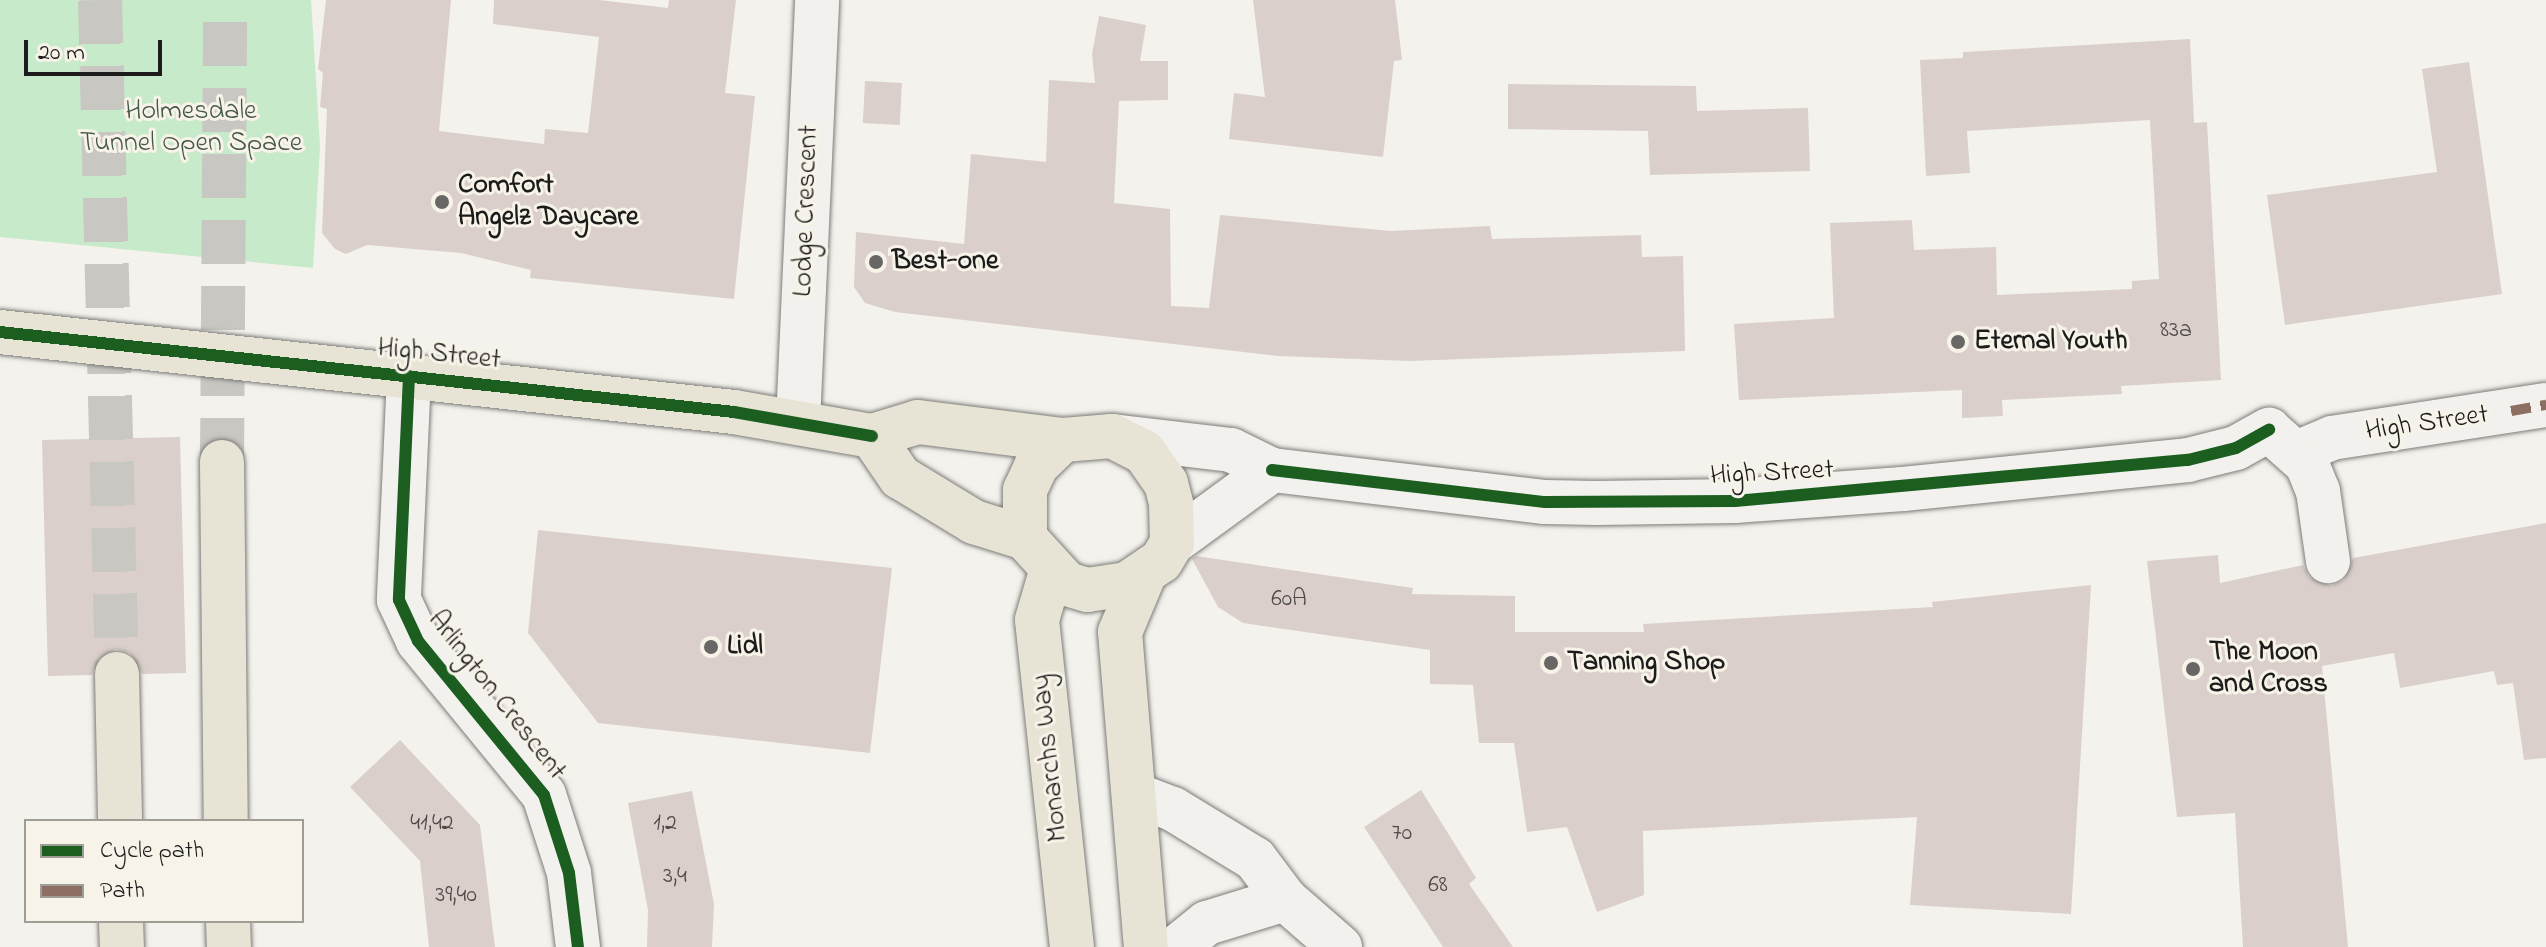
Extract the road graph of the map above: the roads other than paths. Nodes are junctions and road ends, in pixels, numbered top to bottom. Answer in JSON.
{"nodes":[{"id":1,"x":817,"y":0,"type":"edge"},
{"id":2,"x":0,"y":332,"type":"edge"},
{"id":3,"x":409,"y":376,"type":"junction"},
{"id":4,"x":2528,"y":408,"type":"edge"},
{"id":5,"x":798,"y":422,"type":"junction"},
{"id":6,"x":872,"y":436,"type":"junction"},
{"id":7,"x":1112,"y":436,"type":"junction"},
{"id":8,"x":1063,"y":440,"type":"junction"},
{"id":9,"x":2299,"y":452,"type":"junction"},
{"id":10,"x":222,"y":462,"type":"tunnel mouth"},
{"id":11,"x":1272,"y":470,"type":"junction"},
{"id":12,"x":1025,"y":538,"type":"junction"},
{"id":13,"x":1158,"y":559,"type":"junction"},
{"id":14,"x":2328,"y":561,"type":"dead end"},
{"id":15,"x":1051,"y":572,"type":"junction"},
{"id":16,"x":117,"y":674,"type":"tunnel mouth"},
{"id":17,"x":1136,"y":795,"type":"junction"},
{"id":18,"x":120,"y":819,"type":"edge"},
{"id":19,"x":226,"y":819,"type":"edge"},
{"id":20,"x":1285,"y":899,"type":"junction"},
{"id":21,"x":121,"y":923,"type":"edge"},
{"id":22,"x":228,"y":923,"type":"edge"},
{"id":23,"x":122,"y":947,"type":"edge"},
{"id":24,"x":229,"y":947,"type":"edge"},
{"id":25,"x":578,"y":947,"type":"edge"},
{"id":26,"x":1072,"y":947,"type":"edge"},
{"id":27,"x":1146,"y":947,"type":"edge"},
{"id":28,"x":1177,"y":947,"type":"edge"},
{"id":29,"x":1340,"y":947,"type":"edge"}],
"edges":[{"from":1,"to":5,"type":"street","name":"Lodge Crescent"},
{"from":2,"to":3,"type":"main road","name":"High Street"},
{"from":3,"to":5,"type":"main road","name":"High Street"},
{"from":3,"to":25,"type":"street","name":"Arlington Crescent"},
{"from":4,"to":9,"type":"street","name":"High Street"},
{"from":5,"to":6,"type":"main road","name":"High Street"},
{"from":6,"to":8,"type":"main road","name":"High Street"},
{"from":6,"to":12,"type":"main road"},
{"from":7,"to":8,"type":"main road"},
{"from":7,"to":11,"type":"street","name":"High Street"},
{"from":7,"to":13,"type":"main road"},
{"from":8,"to":12,"type":"main road"},
{"from":9,"to":11,"type":"street","name":"High Street"},
{"from":9,"to":14,"type":"street"},
{"from":10,"to":19,"type":"main road"},
{"from":11,"to":13,"type":"street"},
{"from":12,"to":15,"type":"main road"},
{"from":13,"to":15,"type":"main road"},
{"from":13,"to":17,"type":"main road"},
{"from":15,"to":26,"type":"main road","name":"Monarchs Way"},
{"from":16,"to":18,"type":"main road"},
{"from":17,"to":20,"type":"street"},
{"from":17,"to":27,"type":"main road"},
{"from":20,"to":28,"type":"street"},
{"from":20,"to":29,"type":"street"},
{"from":21,"to":23,"type":"main road"},
{"from":22,"to":24,"type":"main road"}]}
